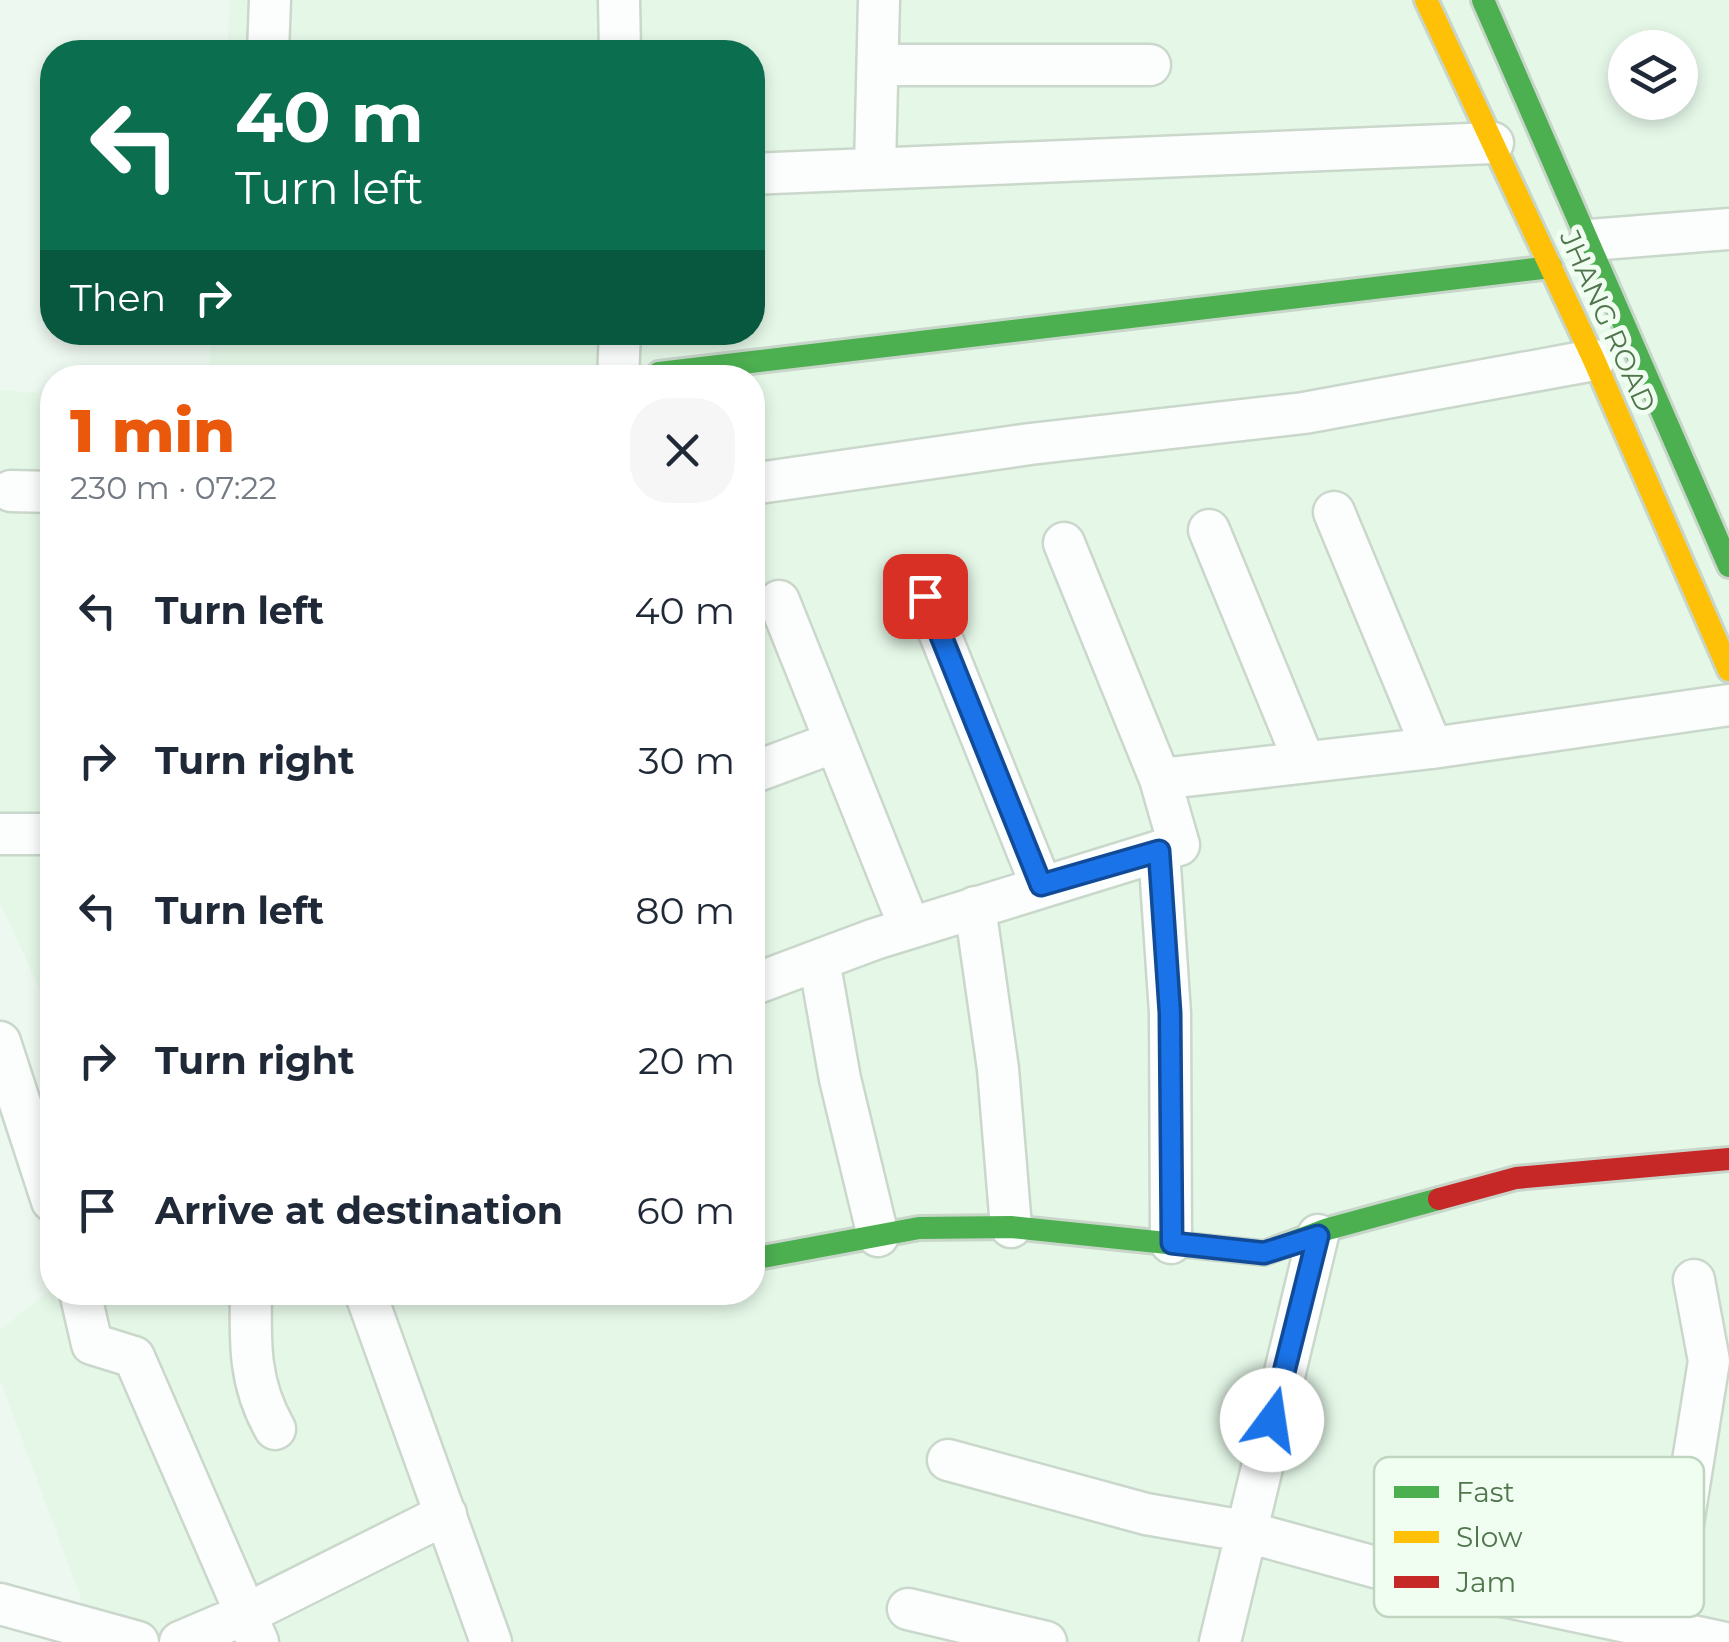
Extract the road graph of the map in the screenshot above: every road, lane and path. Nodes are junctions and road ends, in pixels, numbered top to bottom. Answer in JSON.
{"nodes":[{"id":1,"x":270,"y":0,"type":"edge"},
{"id":2,"x":619,"y":0,"type":"edge"},
{"id":3,"x":880,"y":0,"type":"edge"},
{"id":4,"x":1426,"y":0,"type":"edge"},
{"id":5,"x":1483,"y":0,"type":"edge"},
{"id":6,"x":268,"y":40,"type":"edge"},
{"id":7,"x":620,"y":40,"type":"edge"},
{"id":8,"x":878,"y":65,"type":"junction"},
{"id":9,"x":1150,"y":66,"type":"dead end"},
{"id":10,"x":1493,"y":143,"type":"junction"},
{"id":11,"x":875,"y":168,"type":"junction"},
{"id":12,"x":765,"y":173,"type":"edge"},
{"id":13,"x":1729,"y":230,"type":"edge"},
{"id":14,"x":1590,"y":240,"type":"junction"},
{"id":15,"x":1551,"y":267,"type":"junction"},
{"id":16,"x":1594,"y":360,"type":"junction"},
{"id":17,"x":726,"y":365,"type":"edge"},
{"id":18,"x":765,"y":482,"type":"edge"},
{"id":19,"x":12,"y":492,"type":"dead end"},
{"id":20,"x":40,"y":492,"type":"edge"},
{"id":21,"x":1334,"y":512,"type":"dead end"},
{"id":22,"x":1209,"y":530,"type":"dead end"},
{"id":23,"x":1064,"y":543,"type":"dead end"},
{"id":24,"x":1729,"y":566,"type":"edge"},
{"id":25,"x":925,"y":596,"type":"dead end"},
{"id":26,"x":779,"y":601,"type":"dead end"},
{"id":27,"x":1729,"y":670,"type":"edge"},
{"id":28,"x":1729,"y":704,"type":"edge"},
{"id":29,"x":835,"y":742,"type":"junction"},
{"id":30,"x":1432,"y":748,"type":"junction"},
{"id":31,"x":1304,"y":761,"type":"junction"},
{"id":32,"x":765,"y":768,"type":"edge"},
{"id":33,"x":1160,"y":779,"type":"junction"},
{"id":34,"x":0,"y":834,"type":"edge"},
{"id":35,"x":40,"y":834,"type":"edge"},
{"id":36,"x":1159,"y":851,"type":"junction"},
{"id":37,"x":1041,"y":885,"type":"junction"},
{"id":38,"x":975,"y":906,"type":"junction"},
{"id":39,"x":910,"y":928,"type":"junction"},
{"id":40,"x":819,"y":960,"type":"junction"},
{"id":41,"x":765,"y":980,"type":"edge"},
{"id":42,"x":0,"y":1042,"type":"edge"},
{"id":43,"x":1729,"y":1159,"type":"edge"},
{"id":44,"x":40,"y":1165,"type":"edge"},
{"id":45,"x":1011,"y":1227,"type":"junction"},
{"id":46,"x":878,"y":1236,"type":"junction"},
{"id":47,"x":1318,"y":1236,"type":"junction"},
{"id":48,"x":1172,"y":1243,"type":"junction"},
{"id":49,"x":765,"y":1258,"type":"edge"},
{"id":50,"x":1694,"y":1280,"type":"dead end"},
{"id":51,"x":92,"y":1305,"type":"edge"},
{"id":52,"x":251,"y":1305,"type":"edge"},
{"id":53,"x":370,"y":1305,"type":"edge"},
{"id":54,"x":275,"y":1429,"type":"dead end"},
{"id":55,"x":948,"y":1460,"type":"dead end"},
{"id":56,"x":1704,"y":1460,"type":"edge"},
{"id":57,"x":446,"y":1514,"type":"junction"},
{"id":58,"x":1244,"y":1531,"type":"junction"},
{"id":59,"x":1374,"y":1567,"type":"edge"},
{"id":60,"x":0,"y":1604,"type":"edge"},
{"id":61,"x":908,"y":1609,"type":"dead end"},
{"id":62,"x":1598,"y":1617,"type":"edge"},
{"id":63,"x":252,"y":1628,"type":"edge"},
{"id":64,"x":1695,"y":1638,"type":"edge"},
{"id":65,"x":138,"y":1642,"type":"edge"},
{"id":66,"x":180,"y":1642,"type":"edge"},
{"id":67,"x":491,"y":1642,"type":"edge"},
{"id":68,"x":1046,"y":1642,"type":"edge"},
{"id":69,"x":1220,"y":1642,"type":"edge"}],
"edges":[{"from":1,"to":6,"type":"street"},
{"from":2,"to":7,"type":"street"},
{"from":3,"to":8,"type":"street"},
{"from":4,"to":10,"type":"main road","name":"JHANG ROAD"},
{"from":5,"to":14,"type":"main road","name":"JHANG ROAD"},
{"from":8,"to":9,"type":"street"},
{"from":8,"to":11,"type":"street"},
{"from":10,"to":11,"type":"street"},
{"from":10,"to":15,"type":"main road","name":"JHANG ROAD"},
{"from":11,"to":12,"type":"street"},
{"from":13,"to":14,"type":"street"},
{"from":14,"to":24,"type":"main road","name":"JHANG ROAD"},
{"from":15,"to":16,"type":"main road","name":"JHANG ROAD"},
{"from":15,"to":17,"type":"main road"},
{"from":16,"to":18,"type":"street"},
{"from":16,"to":27,"type":"main road","name":"JHANG ROAD"},
{"from":19,"to":20,"type":"street"},
{"from":21,"to":30,"type":"street"},
{"from":22,"to":31,"type":"street"},
{"from":23,"to":33,"type":"street"},
{"from":25,"to":37,"type":"street"},
{"from":26,"to":29,"type":"street"},
{"from":28,"to":30,"type":"street"},
{"from":29,"to":32,"type":"street"},
{"from":29,"to":39,"type":"street"},
{"from":30,"to":31,"type":"street"},
{"from":31,"to":33,"type":"street"},
{"from":33,"to":36,"type":"street"},
{"from":34,"to":35,"type":"street"},
{"from":36,"to":37,"type":"street"},
{"from":36,"to":48,"type":"street"},
{"from":37,"to":38,"type":"street"},
{"from":38,"to":39,"type":"street"},
{"from":38,"to":45,"type":"street"},
{"from":39,"to":40,"type":"street"},
{"from":40,"to":41,"type":"street"},
{"from":40,"to":46,"type":"street"},
{"from":42,"to":44,"type":"street"},
{"from":43,"to":47,"type":"main road"},
{"from":45,"to":46,"type":"main road"},
{"from":45,"to":48,"type":"main road"},
{"from":46,"to":49,"type":"main road"},
{"from":47,"to":48,"type":"main road"},
{"from":47,"to":58,"type":"street"},
{"from":50,"to":56,"type":"street"},
{"from":51,"to":63,"type":"street"},
{"from":52,"to":54,"type":"street"},
{"from":53,"to":57,"type":"street"},
{"from":55,"to":58,"type":"street"},
{"from":57,"to":63,"type":"street"},
{"from":57,"to":67,"type":"street"},
{"from":58,"to":59,"type":"street"},
{"from":58,"to":69,"type":"street"},
{"from":60,"to":65,"type":"street"},
{"from":61,"to":68,"type":"street"},
{"from":62,"to":64,"type":"street"},
{"from":63,"to":66,"type":"street"}]}
